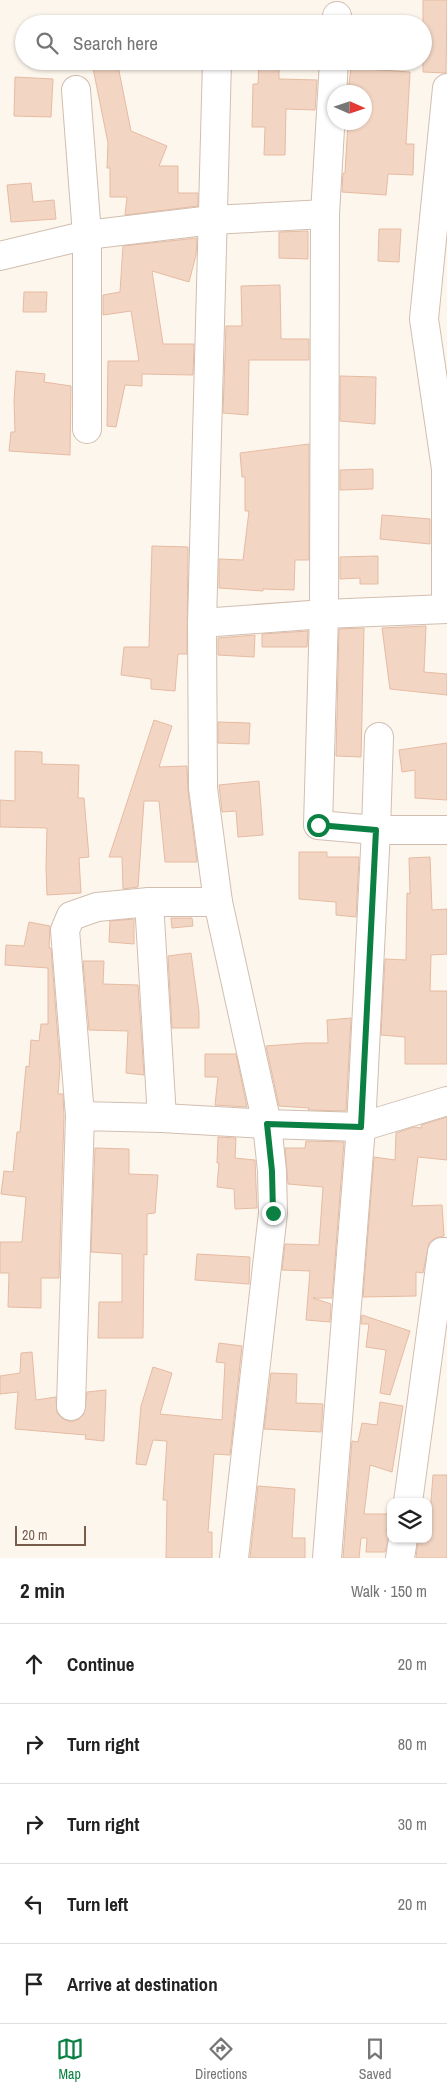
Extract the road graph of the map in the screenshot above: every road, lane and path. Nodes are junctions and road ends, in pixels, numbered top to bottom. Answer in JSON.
{"nodes":[{"id":1,"x":217,"y":70,"type":"edge"},
{"id":2,"x":333,"y":70,"type":"edge"},
{"id":3,"x":447,"y":88,"type":"edge"},
{"id":4,"x":76,"y":90,"type":"dead end"},
{"id":5,"x":325,"y":214,"type":"junction"},
{"id":6,"x":212,"y":220,"type":"junction"},
{"id":7,"x":87,"y":235,"type":"junction"},
{"id":8,"x":0,"y":256,"type":"edge"},
{"id":9,"x":87,"y":429,"type":"dead end"},
{"id":10,"x":447,"y":609,"type":"edge"},
{"id":11,"x":324,"y":614,"type":"junction"},
{"id":12,"x":202,"y":623,"type":"junction"},
{"id":13,"x":378,"y":737,"type":"dead end"},
{"id":14,"x":376,"y":830,"type":"junction"},
{"id":15,"x":447,"y":830,"type":"edge"},
{"id":16,"x":149,"y":902,"type":"junction"},
{"id":17,"x":218,"y":902,"type":"junction"},
{"id":18,"x":447,"y":1101,"type":"edge"},
{"id":19,"x":80,"y":1116,"type":"junction"},
{"id":20,"x":162,"y":1118,"type":"junction"},
{"id":21,"x":267,"y":1124,"type":"junction"},
{"id":22,"x":361,"y":1127,"type":"junction"},
{"id":23,"x":445,"y":1244,"type":"edge"},
{"id":24,"x":71,"y":1406,"type":"dead end"},
{"id":25,"x":409,"y":1498,"type":"edge"},
{"id":26,"x":402,"y":1543,"type":"edge"},
{"id":27,"x":234,"y":1558,"type":"edge"},
{"id":28,"x":327,"y":1558,"type":"edge"},
{"id":29,"x":400,"y":1558,"type":"edge"}],
"edges":[{"from":1,"to":6,"type":"street"},
{"from":2,"to":5,"type":"street"},
{"from":3,"to":10,"type":"street"},
{"from":4,"to":7,"type":"street"},
{"from":5,"to":6,"type":"street"},
{"from":5,"to":11,"type":"street"},
{"from":6,"to":7,"type":"street"},
{"from":6,"to":12,"type":"street"},
{"from":7,"to":8,"type":"street"},
{"from":7,"to":9,"type":"street"},
{"from":10,"to":11,"type":"street"},
{"from":11,"to":12,"type":"street"},
{"from":11,"to":14,"type":"street"},
{"from":12,"to":17,"type":"street"},
{"from":13,"to":14,"type":"street"},
{"from":14,"to":15,"type":"street"},
{"from":14,"to":22,"type":"street"},
{"from":16,"to":17,"type":"street"},
{"from":16,"to":19,"type":"street"},
{"from":16,"to":20,"type":"street"},
{"from":17,"to":21,"type":"street"},
{"from":18,"to":22,"type":"street"},
{"from":19,"to":20,"type":"street"},
{"from":19,"to":24,"type":"street"},
{"from":20,"to":21,"type":"street"},
{"from":21,"to":22,"type":"street"},
{"from":21,"to":27,"type":"street"},
{"from":22,"to":28,"type":"street"},
{"from":23,"to":25,"type":"street"},
{"from":26,"to":29,"type":"street"}]}
